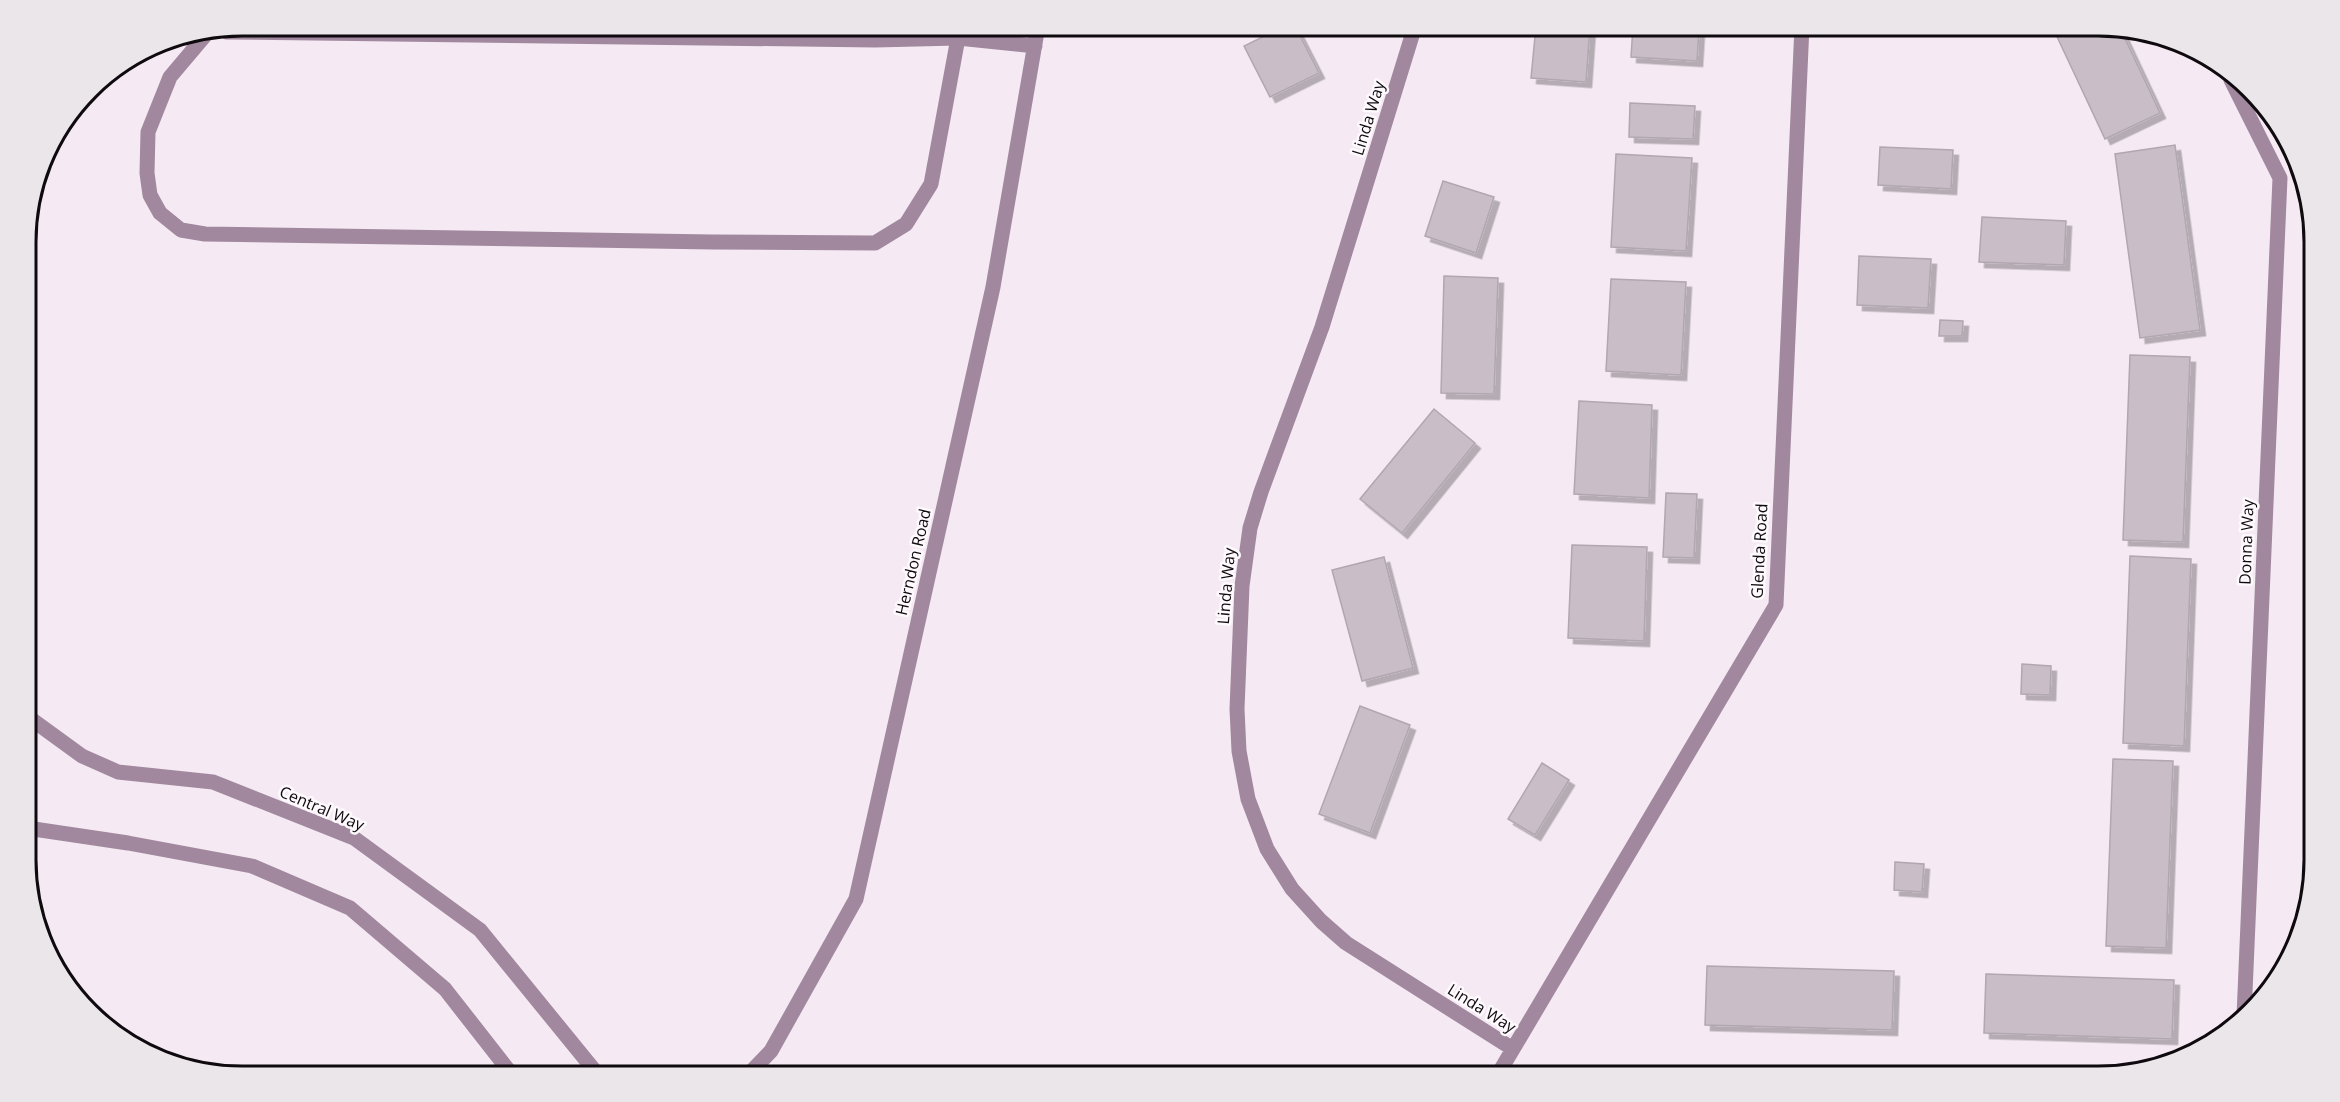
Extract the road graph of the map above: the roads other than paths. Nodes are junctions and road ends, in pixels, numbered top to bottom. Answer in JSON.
{"nodes":[{"id":1,"x":558,"y":36,"type":"edge"},
{"id":2,"x":916,"y":36,"type":"edge"},
{"id":3,"x":957,"y":36,"type":"edge"},
{"id":4,"x":980,"y":36,"type":"edge"},
{"id":5,"x":1036,"y":36,"type":"edge"},
{"id":6,"x":1412,"y":36,"type":"edge"},
{"id":7,"x":1802,"y":36,"type":"edge"},
{"id":8,"x":201,"y":40,"type":"edge"},
{"id":9,"x":1035,"y":46,"type":"junction"},
{"id":10,"x":2236,"y":89,"type":"edge"},
{"id":11,"x":36,"y":723,"type":"edge"},
{"id":12,"x":36,"y":829,"type":"edge"},
{"id":13,"x":2244,"y":1005,"type":"edge"},
{"id":14,"x":1513,"y":1049,"type":"junction"},
{"id":15,"x":505,"y":1066,"type":"edge"},
{"id":16,"x":591,"y":1066,"type":"edge"},
{"id":17,"x":757,"y":1066,"type":"edge"},
{"id":18,"x":1503,"y":1066,"type":"edge"}],
"edges":[{"from":1,"to":2,"type":"street"},
{"from":3,"to":8,"type":"street"},
{"from":4,"to":9,"type":"street"},
{"from":5,"to":9,"type":"street","name":"Herndon Road"},
{"from":6,"to":14,"type":"street","name":"Linda Way"},
{"from":7,"to":14,"type":"street","name":"Glenda Road"},
{"from":9,"to":17,"type":"street","name":"Herndon Road"},
{"from":10,"to":13,"type":"street","name":"Donna Way"},
{"from":11,"to":16,"type":"street","name":"Central Way"},
{"from":12,"to":15,"type":"street"},
{"from":14,"to":18,"type":"street","name":"Glenda Road"}]}
